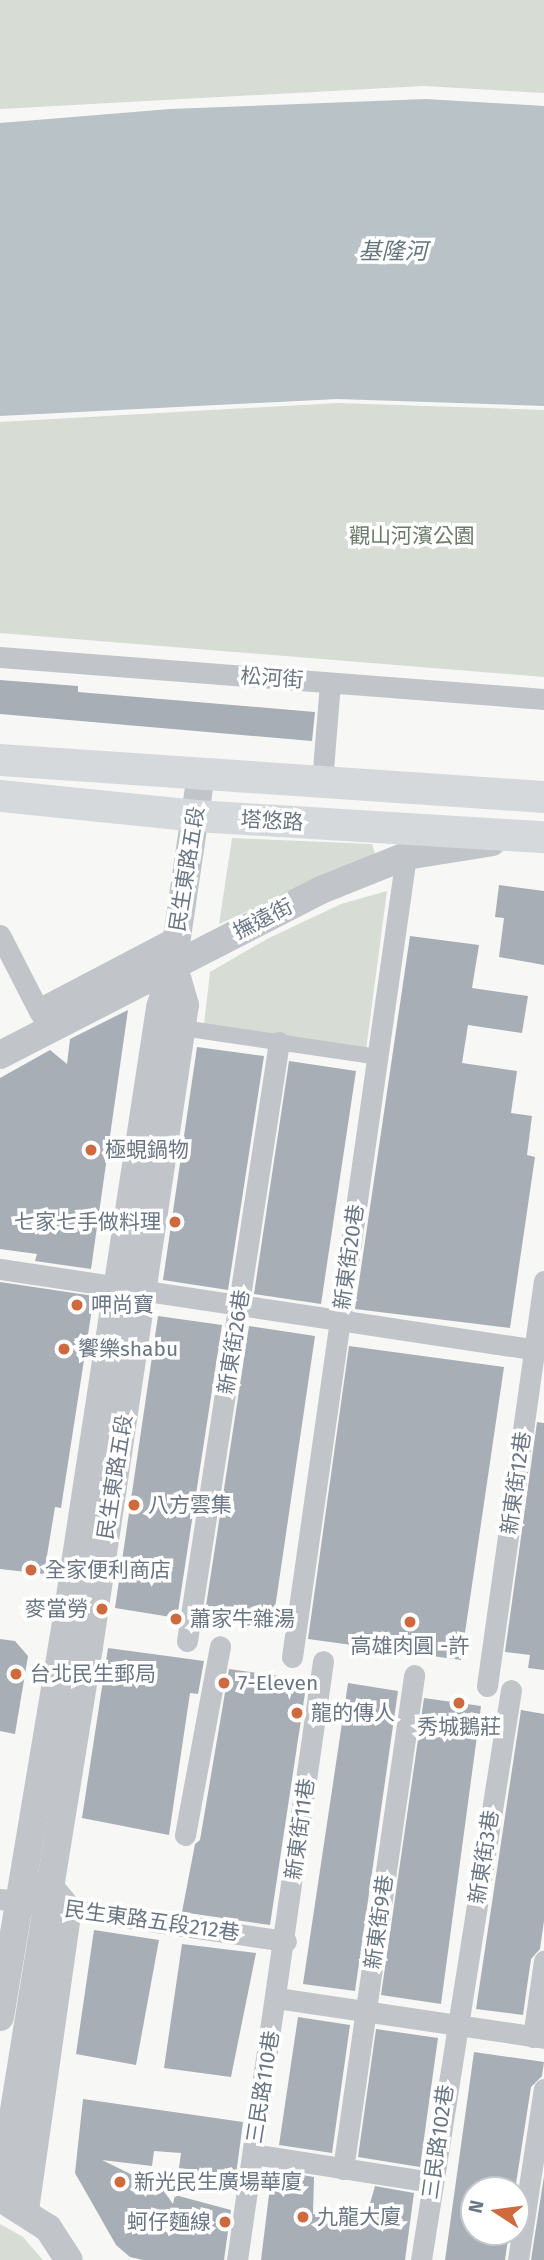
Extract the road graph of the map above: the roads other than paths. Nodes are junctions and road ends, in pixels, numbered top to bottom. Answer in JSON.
{"nodes":[{"id":1,"x":0,"y":657,"type":"edge"},
{"id":2,"x":330,"y":683,"type":"junction"},
{"id":3,"x":544,"y":699,"type":"edge"},
{"id":4,"x":0,"y":760,"type":"edge"},
{"id":5,"x":201,"y":775,"type":"junction"},
{"id":6,"x":322,"y":782,"type":"junction"},
{"id":7,"x":0,"y":796,"type":"edge"},
{"id":8,"x":544,"y":797,"type":"edge"},
{"id":9,"x":196,"y":816,"type":"junction"},
{"id":10,"x":544,"y":839,"type":"edge"},
{"id":11,"x":406,"y":856,"type":"junction"},
{"id":12,"x":0,"y":934,"type":"edge"},
{"id":13,"x":174,"y":953,"type":"junction"},
{"id":14,"x":40,"y":1013,"type":"junction"},
{"id":15,"x":196,"y":1030,"type":"dead end"},
{"id":16,"x":0,"y":1034,"type":"edge"},
{"id":17,"x":279,"y":1042,"type":"junction"},
{"id":18,"x":0,"y":1055,"type":"edge"},
{"id":19,"x":378,"y":1057,"type":"junction"},
{"id":20,"x":0,"y":1269,"type":"edge"},
{"id":21,"x":544,"y":1281,"type":"edge"},
{"id":22,"x":131,"y":1290,"type":"junction"},
{"id":23,"x":240,"y":1308,"type":"junction"},
{"id":24,"x":339,"y":1322,"type":"junction"},
{"id":25,"x":540,"y":1350,"type":"edge"},
{"id":26,"x":187,"y":1642,"type":"dead end"},
{"id":27,"x":220,"y":1646,"type":"dead end"},
{"id":28,"x":292,"y":1657,"type":"dead end"},
{"id":29,"x":323,"y":1661,"type":"dead end"},
{"id":30,"x":414,"y":1675,"type":"dead end"},
{"id":31,"x":487,"y":1686,"type":"dead end"},
{"id":32,"x":511,"y":1690,"type":"dead end"},
{"id":33,"x":185,"y":1835,"type":"dead end"},
{"id":34,"x":29,"y":1896,"type":"edge"},
{"id":35,"x":286,"y":1941,"type":"junction"},
{"id":36,"x":544,"y":1961,"type":"edge"},
{"id":37,"x":277,"y":1998,"type":"junction"},
{"id":38,"x":366,"y":2012,"type":"junction"},
{"id":39,"x":0,"y":2017,"type":"edge"},
{"id":40,"x":456,"y":2024,"type":"junction"},
{"id":41,"x":538,"y":2038,"type":"edge"},
{"id":42,"x":544,"y":2089,"type":"edge"},
{"id":43,"x":253,"y":2154,"type":"junction"},
{"id":44,"x":343,"y":2169,"type":"junction"},
{"id":45,"x":432,"y":2182,"type":"junction"},
{"id":46,"x":8,"y":2202,"type":"edge"},
{"id":47,"x":69,"y":2260,"type":"edge"},
{"id":48,"x":237,"y":2260,"type":"edge"},
{"id":49,"x":421,"y":2260,"type":"edge"},
{"id":50,"x":518,"y":2260,"type":"edge"}],
"edges":[{"from":1,"to":2,"type":"street","name":"松河街"},
{"from":2,"to":3,"type":"street","name":"松河街"},
{"from":2,"to":6,"type":"street"},
{"from":4,"to":5,"type":"main road","name":"塔悠路"},
{"from":5,"to":6,"type":"main road","name":"塔悠路"},
{"from":5,"to":9,"type":"street","name":"民生東路五段"},
{"from":6,"to":8,"type":"main road","name":"塔悠路"},
{"from":7,"to":9,"type":"main road","name":"塔悠路"},
{"from":9,"to":10,"type":"main road","name":"塔悠路"},
{"from":9,"to":13,"type":"street","name":"民生東路五段"},
{"from":10,"to":11,"type":"street","name":"撫遠街"},
{"from":11,"to":13,"type":"street","name":"撫遠街"},
{"from":11,"to":19,"type":"street","name":"新東街20巷"},
{"from":12,"to":14,"type":"street"},
{"from":13,"to":14,"type":"street","name":"撫遠街"},
{"from":13,"to":18,"type":"street","name":"撫遠街"},
{"from":13,"to":22,"type":"street","name":"民生東路五段"},
{"from":14,"to":16,"type":"street","name":"撫遠街"},
{"from":15,"to":17,"type":"street"},
{"from":17,"to":19,"type":"street"},
{"from":17,"to":23,"type":"street","name":"新東街26巷"},
{"from":19,"to":24,"type":"street","name":"新東街20巷"},
{"from":20,"to":22,"type":"street"},
{"from":21,"to":25,"type":"street","name":"新東街12巷"},
{"from":22,"to":23,"type":"street"},
{"from":22,"to":34,"type":"street","name":"民生東路五段"},
{"from":23,"to":24,"type":"street"},
{"from":23,"to":26,"type":"street","name":"新東街26巷"},
{"from":24,"to":25,"type":"street"},
{"from":24,"to":28,"type":"street","name":"新東街20巷"},
{"from":25,"to":31,"type":"street","name":"新東街12巷"},
{"from":27,"to":33,"type":"street"},
{"from":29,"to":35,"type":"street","name":"新東街11巷"},
{"from":30,"to":38,"type":"street","name":"新東街9巷"},
{"from":32,"to":40,"type":"street","name":"新東街3巷"},
{"from":34,"to":35,"type":"street","name":"民生東路五段212巷"},
{"from":34,"to":39,"type":"street","name":"民生東路五段"},
{"from":34,"to":46,"type":"street","name":"民生東路五段"},
{"from":35,"to":37,"type":"street","name":"新東街11巷"},
{"from":36,"to":41,"type":"street"},
{"from":37,"to":38,"type":"street"},
{"from":37,"to":43,"type":"street","name":"三民路110巷"},
{"from":38,"to":40,"type":"street"},
{"from":38,"to":44,"type":"street","name":"新東街9巷"},
{"from":40,"to":41,"type":"street"},
{"from":40,"to":45,"type":"street","name":"三民路102巷"},
{"from":42,"to":50,"type":"street"},
{"from":43,"to":44,"type":"street"},
{"from":43,"to":48,"type":"street","name":"三民路110巷"},
{"from":44,"to":45,"type":"street"},
{"from":45,"to":49,"type":"street","name":"三民路102巷"},
{"from":46,"to":47,"type":"street"}]}
